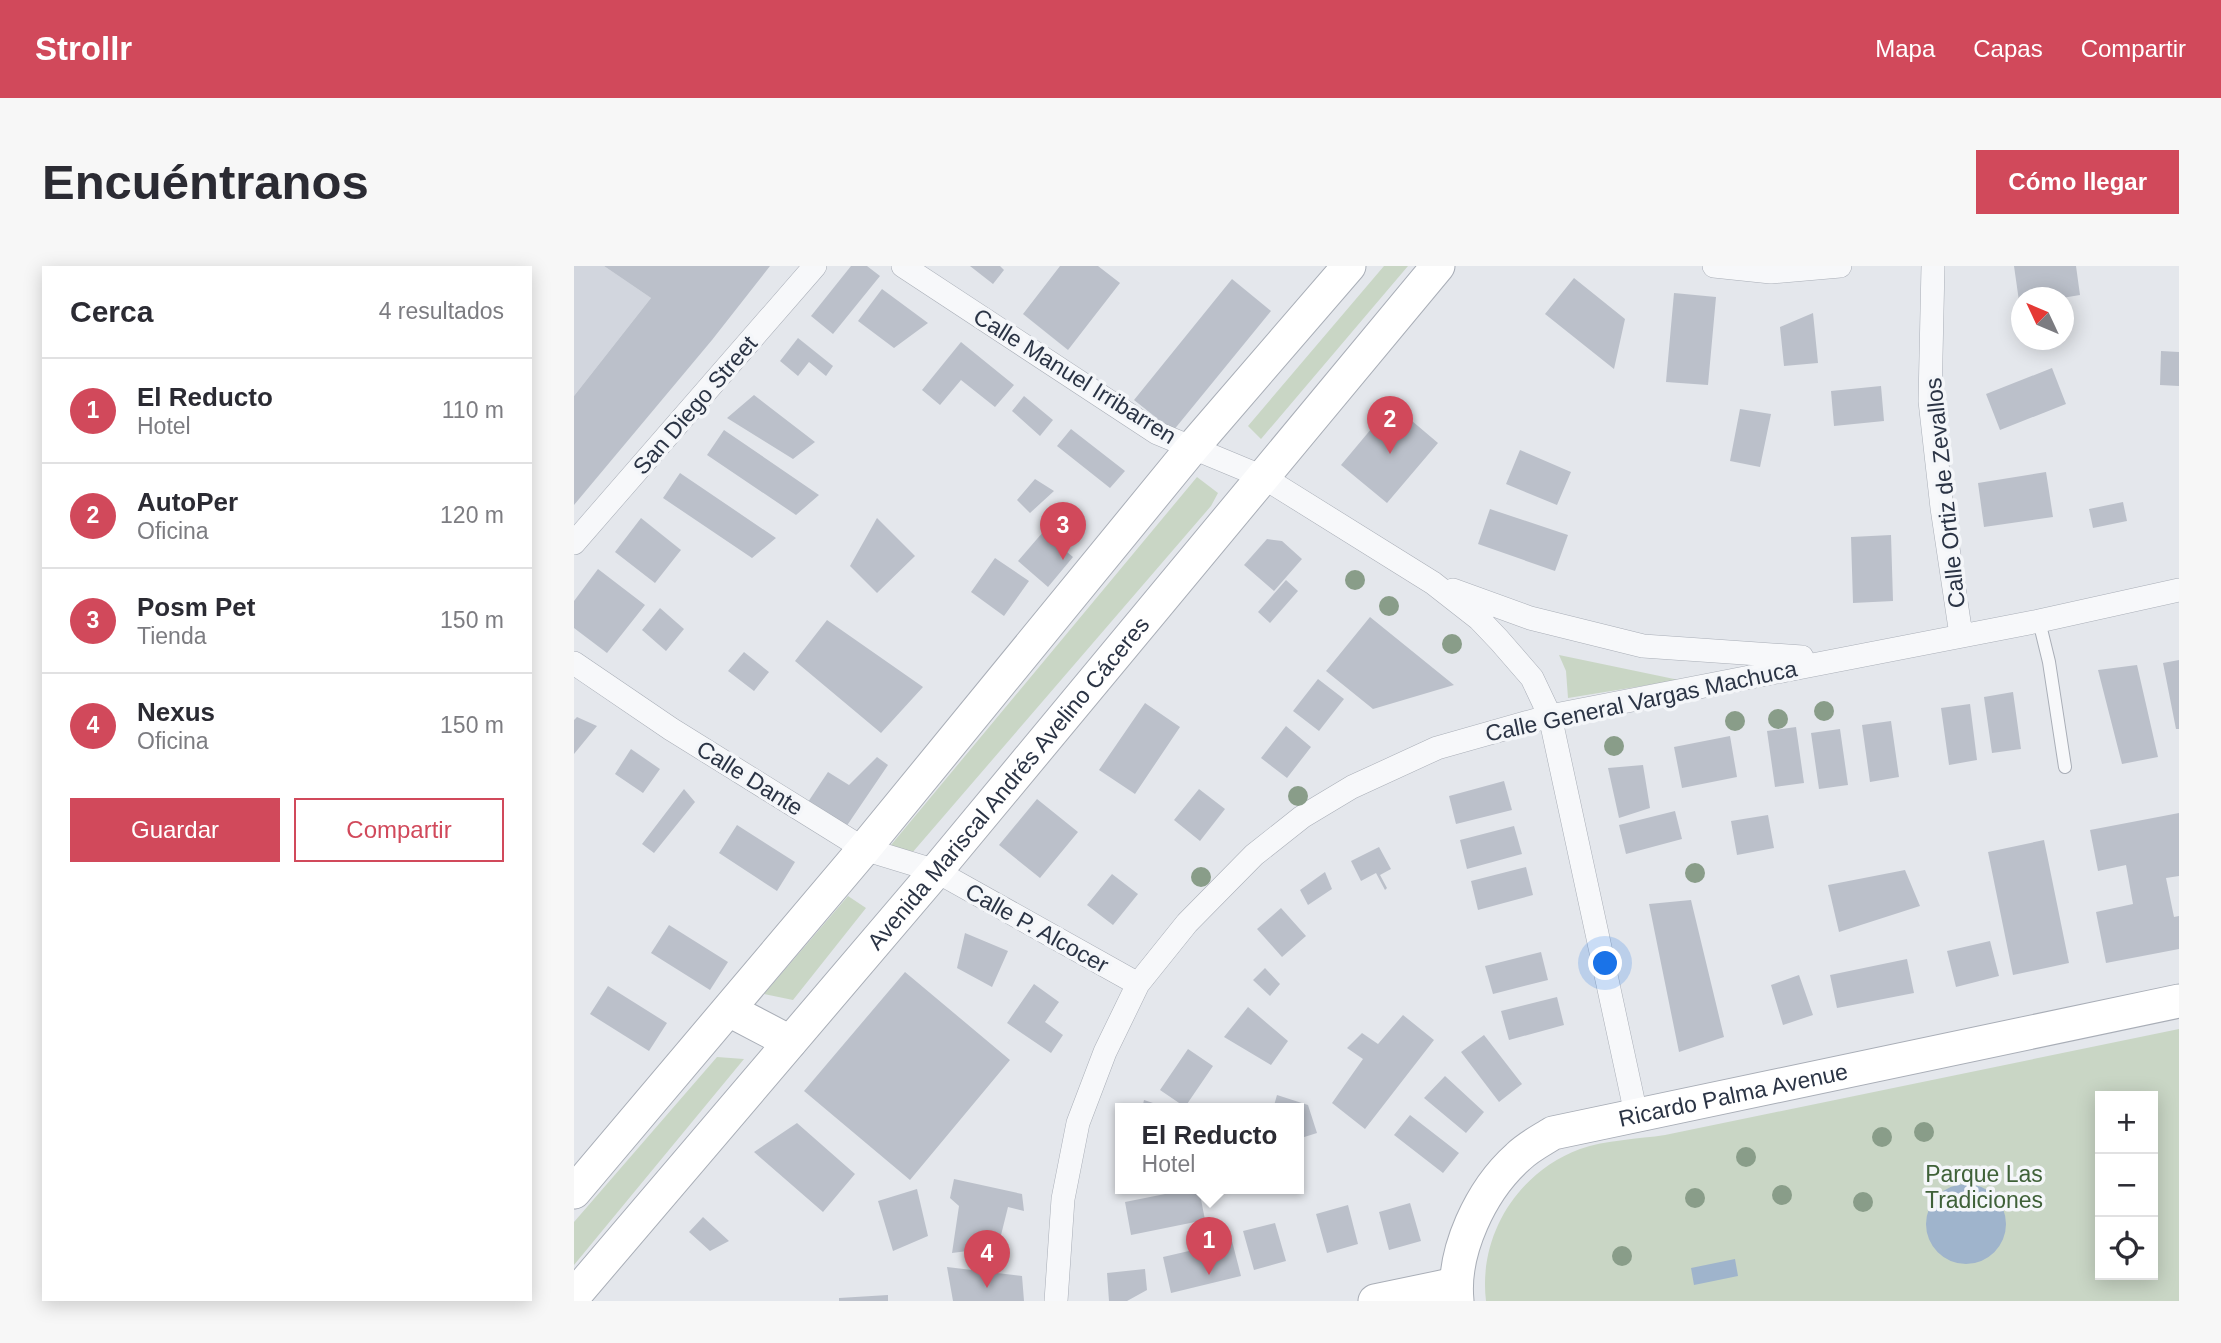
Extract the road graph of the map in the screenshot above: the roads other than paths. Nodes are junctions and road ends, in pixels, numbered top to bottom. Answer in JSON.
{"nodes":[{"id":1,"x":815,"y":266,"type":"edge"},
{"id":2,"x":903,"y":266,"type":"edge"},
{"id":3,"x":1349,"y":266,"type":"edge"},
{"id":4,"x":1438,"y":266,"type":"edge"},
{"id":5,"x":1714,"y":266,"type":"edge"},
{"id":6,"x":1840,"y":266,"type":"edge"},
{"id":7,"x":1933,"y":266,"type":"edge"},
{"id":8,"x":1192,"y":448,"type":"junction"},
{"id":9,"x":1263,"y":477,"type":"junction"},
{"id":10,"x":574,"y":543,"type":"edge"},
{"id":11,"x":1433,"y":583,"type":"junction"},
{"id":12,"x":2179,"y":590,"type":"edge"},
{"id":13,"x":2039,"y":621,"type":"junction"},
{"id":14,"x":1961,"y":635,"type":"junction"},
{"id":15,"x":1832,"y":659,"type":"junction"},
{"id":16,"x":574,"y":663,"type":"edge"},
{"id":17,"x":1550,"y":716,"type":"junction"},
{"id":18,"x":2065,"y":767,"type":"dead end"},
{"id":19,"x":864,"y":849,"type":"junction"},
{"id":20,"x":936,"y":872,"type":"junction"},
{"id":21,"x":1138,"y":984,"type":"junction"},
{"id":22,"x":2179,"y":1001,"type":"edge"},
{"id":23,"x":729,"y":1010,"type":"junction"},
{"id":24,"x":790,"y":1042,"type":"junction"},
{"id":25,"x":1636,"y":1114,"type":"junction"},
{"id":26,"x":574,"y":1192,"type":"edge"},
{"id":27,"x":1457,"y":1292,"type":"edge"},
{"id":28,"x":583,"y":1294,"type":"edge"},
{"id":29,"x":1056,"y":1301,"type":"edge"},
{"id":30,"x":1375,"y":1301,"type":"edge"}],
"edges":[{"from":1,"to":10,"type":"street","name":"San Diego Street"},
{"from":2,"to":8,"type":"street","name":"Calle Manuel Irribarren"},
{"from":3,"to":8,"type":"street"},
{"from":4,"to":9,"type":"street","name":"Avenida Mariscal Andrés Avelino Cáceres"},
{"from":5,"to":6,"type":"street"},
{"from":7,"to":14,"type":"street","name":"Calle Ortiz de Zevallos"},
{"from":8,"to":9,"type":"street","name":"Calle Manuel Irribarren"},
{"from":8,"to":19,"type":"street"},
{"from":9,"to":11,"type":"street","name":"Calle Manuel Irribarren"},
{"from":9,"to":20,"type":"street","name":"Avenida Mariscal Andrés Avelino Cáceres"},
{"from":11,"to":15,"type":"street","name":"Calle Manuel Irribarren"},
{"from":11,"to":17,"type":"street","name":"Calle Manuel Irribarren"},
{"from":12,"to":13,"type":"street","name":"Calle General Vargas Machuca"},
{"from":13,"to":14,"type":"street","name":"Calle General Vargas Machuca"},
{"from":13,"to":18,"type":"lane"},
{"from":14,"to":15,"type":"street","name":"Calle General Vargas Machuca"},
{"from":15,"to":17,"type":"street","name":"Calle General Vargas Machuca"},
{"from":16,"to":19,"type":"street","name":"Calle Dante"},
{"from":17,"to":21,"type":"street","name":"Calle General Vargas Machuca"},
{"from":17,"to":25,"type":"street","name":"Calle Manuel Irribarren"},
{"from":19,"to":20,"type":"street","name":"Calle Dante"},
{"from":19,"to":23,"type":"street"},
{"from":20,"to":21,"type":"street","name":"Calle P. Alcocer"},
{"from":20,"to":24,"type":"street","name":"Avenida Mariscal Andrés Avelino Cáceres"},
{"from":21,"to":29,"type":"street","name":"Calle General Vargas Machuca"},
{"from":22,"to":25,"type":"street","name":"Ricardo Palma Avenue"},
{"from":23,"to":24,"type":"street"},
{"from":23,"to":26,"type":"street"},
{"from":24,"to":28,"type":"street","name":"Avenida Mariscal Andrés Avelino Cáceres"},
{"from":25,"to":27,"type":"street","name":"Ricardo Palma Avenue"},
{"from":27,"to":30,"type":"street","name":"Ricardo Palma Avenue"}]}
